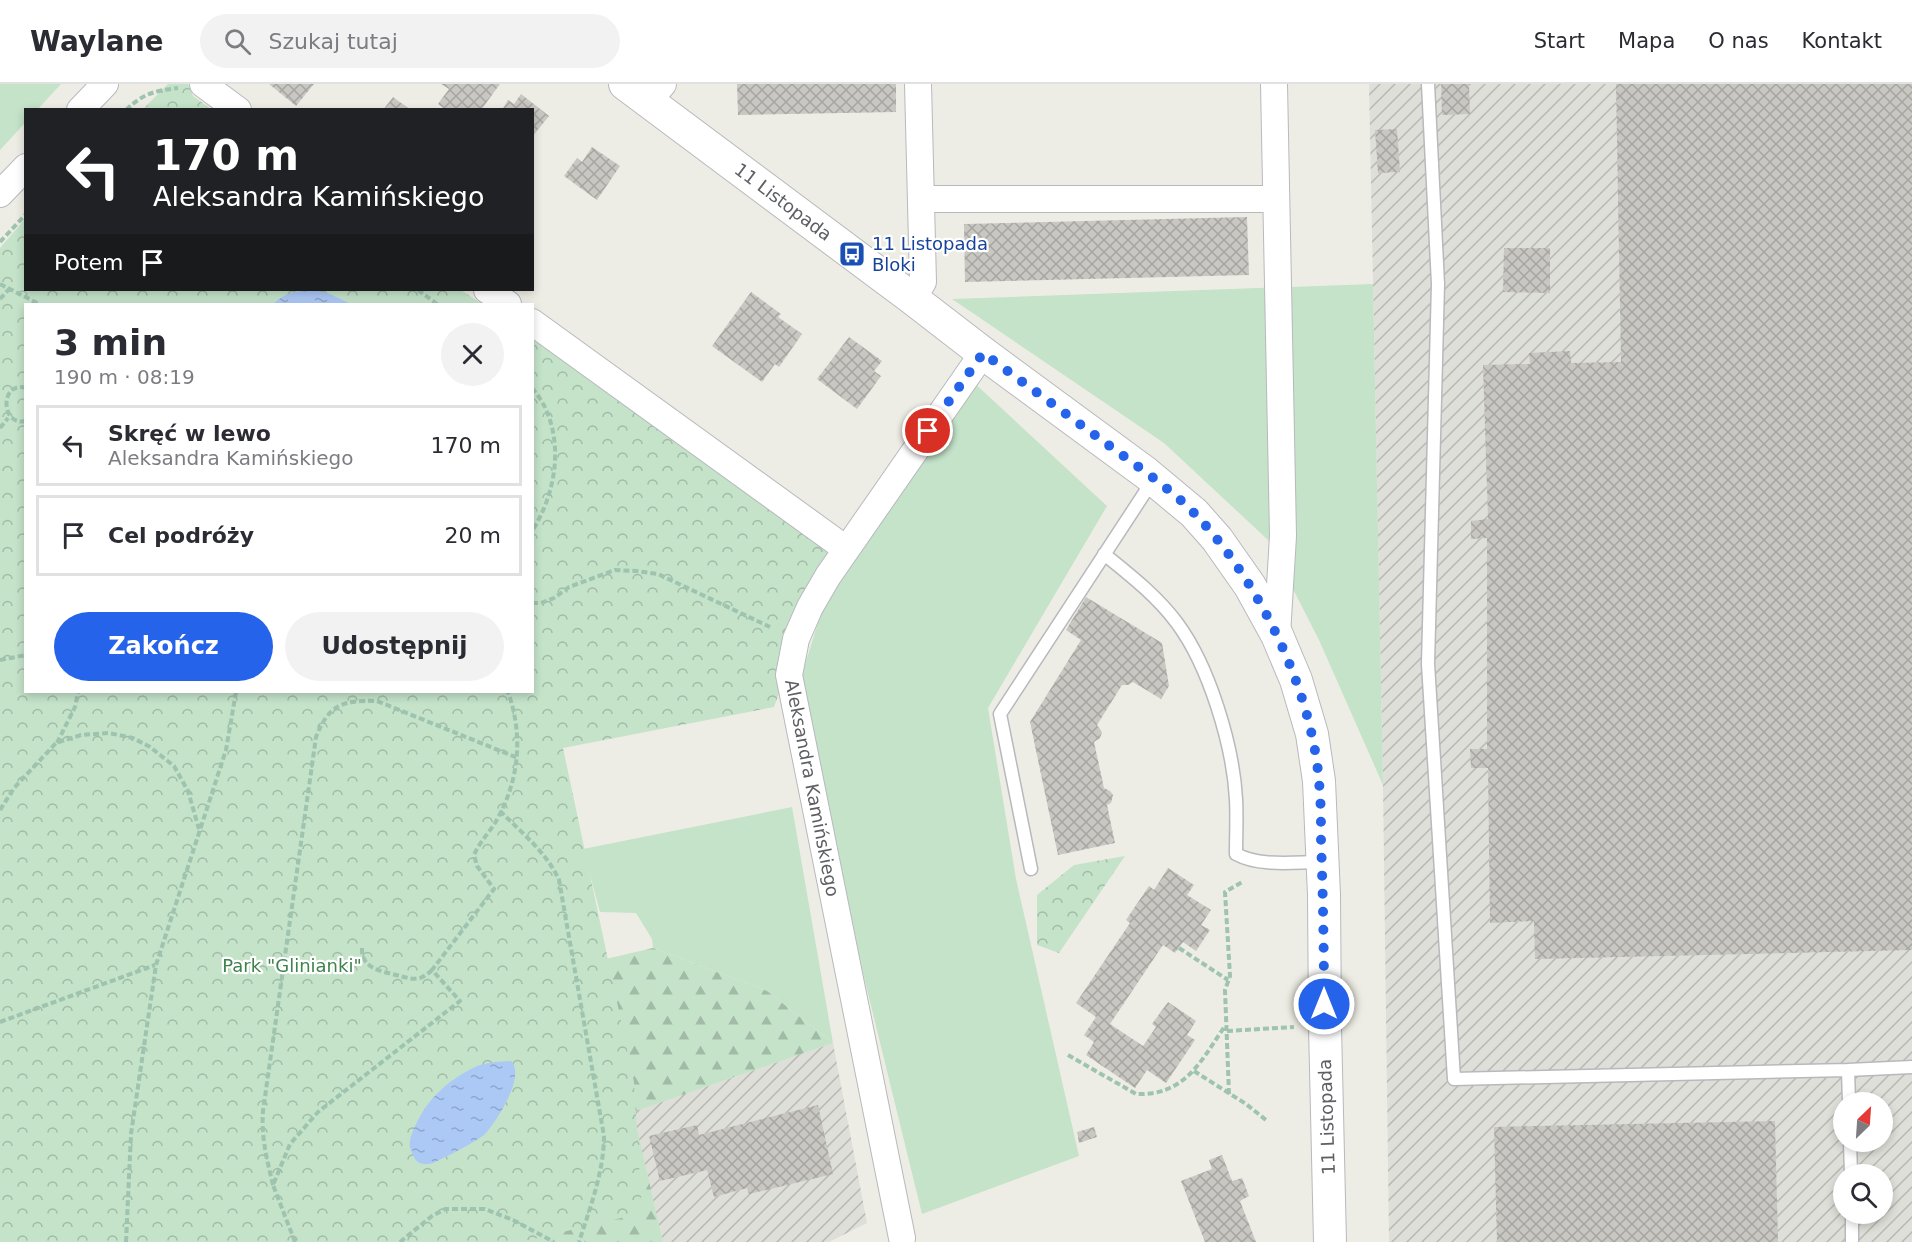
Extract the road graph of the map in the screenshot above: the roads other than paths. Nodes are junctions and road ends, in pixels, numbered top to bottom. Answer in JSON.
{"nodes":[{"id":1,"x":105,"y":84,"type":"edge"},
{"id":2,"x":918,"y":84,"type":"edge"},
{"id":3,"x":1274,"y":84,"type":"edge"},
{"id":4,"x":1428,"y":84,"type":"edge"},
{"id":5,"x":209,"y":88,"type":"edge"},
{"id":6,"x":646,"y":90,"type":"edge"},
{"id":7,"x":83,"y":108,"type":"edge"},
{"id":8,"x":235,"y":108,"type":"edge"},
{"id":9,"x":24,"y":169,"type":"edge"},
{"id":10,"x":0,"y":194,"type":"edge"},
{"id":11,"x":921,"y":199,"type":"junction"},
{"id":12,"x":1276,"y":199,"type":"junction"},
{"id":13,"x":488,"y":291,"type":"edge"},
{"id":14,"x":914,"y":299,"type":"junction"},
{"id":15,"x":506,"y":303,"type":"edge"},
{"id":16,"x":534,"y":323,"type":"edge"},
{"id":17,"x":983,"y":353,"type":"junction"},
{"id":18,"x":1153,"y":479,"type":"junction"},
{"id":19,"x":846,"y":549,"type":"junction"},
{"id":20,"x":1104,"y":554,"type":"junction"},
{"id":21,"x":1277,"y":635,"type":"junction"},
{"id":22,"x":1322,"y":862,"type":"junction"},
{"id":23,"x":1031,"y":869,"type":"dead end"},
{"id":24,"x":1912,"y":1067,"type":"edge"},
{"id":25,"x":1848,"y":1070,"type":"junction"},
{"id":26,"x":1849,"y":1092,"type":"edge"},
{"id":27,"x":1852,"y":1224,"type":"edge"},
{"id":28,"x":902,"y":1238,"type":"dead end"},
{"id":29,"x":1330,"y":1242,"type":"edge"},
{"id":30,"x":1852,"y":1242,"type":"edge"}],
"edges":[{"from":1,"to":7,"type":"street"},
{"from":2,"to":11,"type":"street"},
{"from":3,"to":12,"type":"street"},
{"from":4,"to":25,"type":"lane"},
{"from":5,"to":8,"type":"street"},
{"from":6,"to":14,"type":"street","name":"11 Listopada"},
{"from":9,"to":10,"type":"street"},
{"from":11,"to":12,"type":"street"},
{"from":11,"to":14,"type":"street"},
{"from":12,"to":21,"type":"street"},
{"from":13,"to":15,"type":"street"},
{"from":14,"to":17,"type":"street","name":"11 Listopada"},
{"from":16,"to":19,"type":"street"},
{"from":17,"to":18,"type":"street","name":"11 Listopada"},
{"from":17,"to":19,"type":"street","name":"Aleksandra Kamińskiego"},
{"from":18,"to":20,"type":"lane"},
{"from":18,"to":21,"type":"street","name":"11 Listopada"},
{"from":19,"to":28,"type":"street","name":"Aleksandra Kamińskiego"},
{"from":20,"to":22,"type":"lane"},
{"from":20,"to":23,"type":"lane"},
{"from":21,"to":22,"type":"street","name":"11 Listopada"},
{"from":22,"to":29,"type":"street","name":"11 Listopada"},
{"from":24,"to":25,"type":"lane"},
{"from":25,"to":26,"type":"lane"},
{"from":27,"to":30,"type":"lane"}]}
